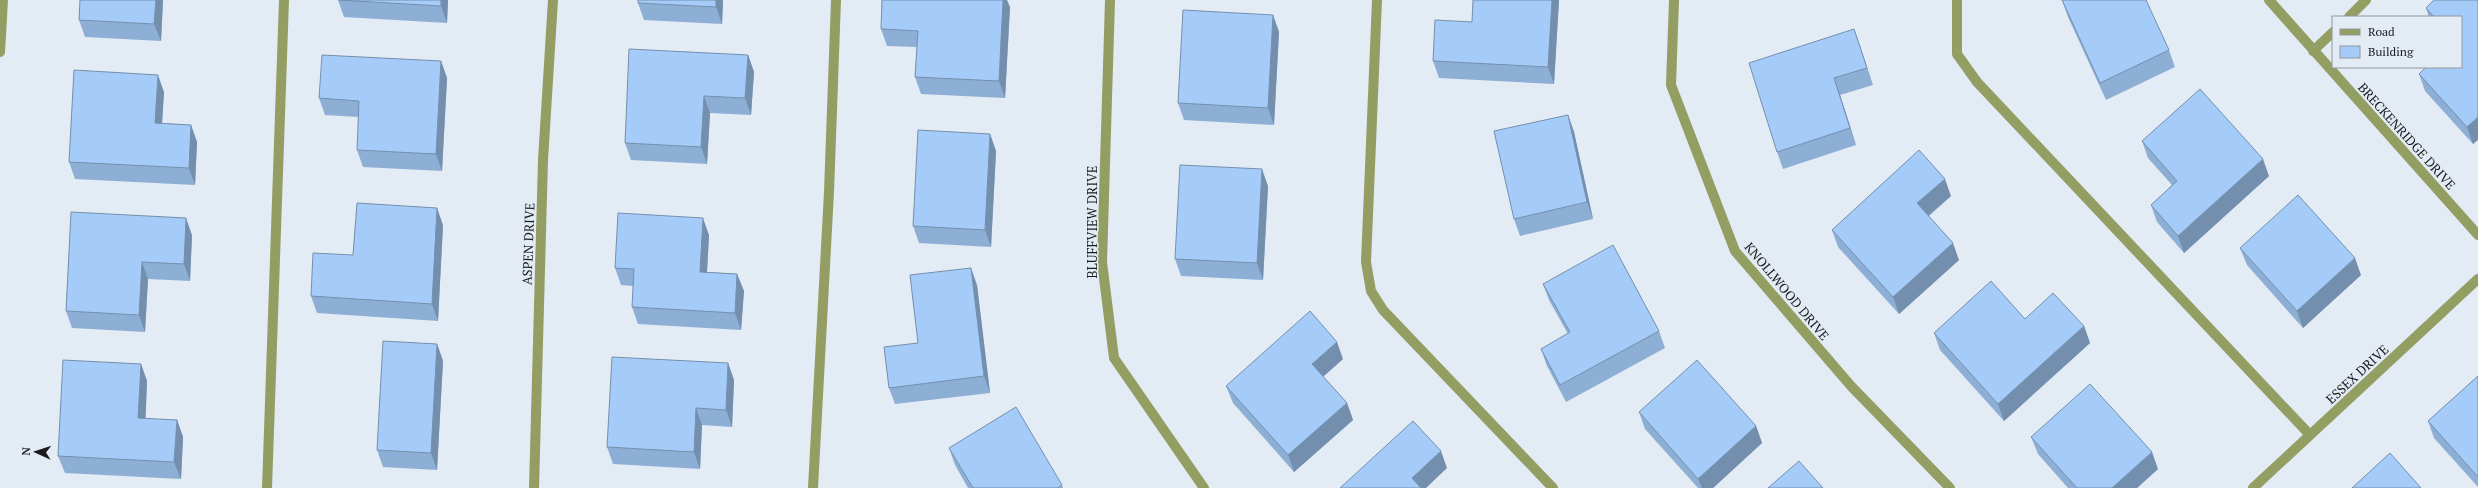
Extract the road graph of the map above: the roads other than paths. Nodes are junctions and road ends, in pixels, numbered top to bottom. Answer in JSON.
{"nodes":[{"id":1,"x":3,"y":0,"type":"edge"},
{"id":2,"x":284,"y":0,"type":"edge"},
{"id":3,"x":553,"y":0,"type":"edge"},
{"id":4,"x":836,"y":0,"type":"edge"},
{"id":5,"x":1110,"y":0,"type":"edge"},
{"id":6,"x":1377,"y":0,"type":"edge"},
{"id":7,"x":1674,"y":0,"type":"edge"},
{"id":8,"x":1957,"y":0,"type":"edge"},
{"id":9,"x":2268,"y":0,"type":"edge"},
{"id":10,"x":2366,"y":0,"type":"edge"},
{"id":11,"x":2349,"y":16,"type":"edge"},
{"id":12,"x":2332,"y":33,"type":"edge"},
{"id":13,"x":2313,"y":50,"type":"junction"},
{"id":14,"x":0,"y":52,"type":"edge"},
{"id":15,"x":2478,"y":235,"type":"edge"},
{"id":16,"x":2478,"y":279,"type":"edge"},
{"id":17,"x":2310,"y":435,"type":"junction"},
{"id":18,"x":267,"y":488,"type":"edge"},
{"id":19,"x":534,"y":488,"type":"edge"},
{"id":20,"x":812,"y":488,"type":"edge"},
{"id":21,"x":1204,"y":488,"type":"edge"},
{"id":22,"x":1554,"y":488,"type":"edge"},
{"id":23,"x":1950,"y":488,"type":"edge"},
{"id":24,"x":2253,"y":488,"type":"edge"}],
"edges":[{"from":1,"to":14,"type":"street"},
{"from":2,"to":18,"type":"street"},
{"from":3,"to":19,"type":"street","name":"ASPEN DRIVE"},
{"from":4,"to":20,"type":"street"},
{"from":5,"to":21,"type":"street","name":"BLUFFVIEW DRIVE"},
{"from":6,"to":22,"type":"street"},
{"from":7,"to":23,"type":"street","name":"KNOLLWOOD DRIVE"},
{"from":8,"to":17,"type":"street"},
{"from":9,"to":13,"type":"street","name":"BRECKENRIDGE DRIVE"},
{"from":10,"to":11,"type":"street"},
{"from":12,"to":13,"type":"street"},
{"from":13,"to":15,"type":"street","name":"BRECKENRIDGE DRIVE"},
{"from":16,"to":17,"type":"street","name":"ESSEX DRIVE"},
{"from":17,"to":24,"type":"street","name":"ESSEX DRIVE"}]}
